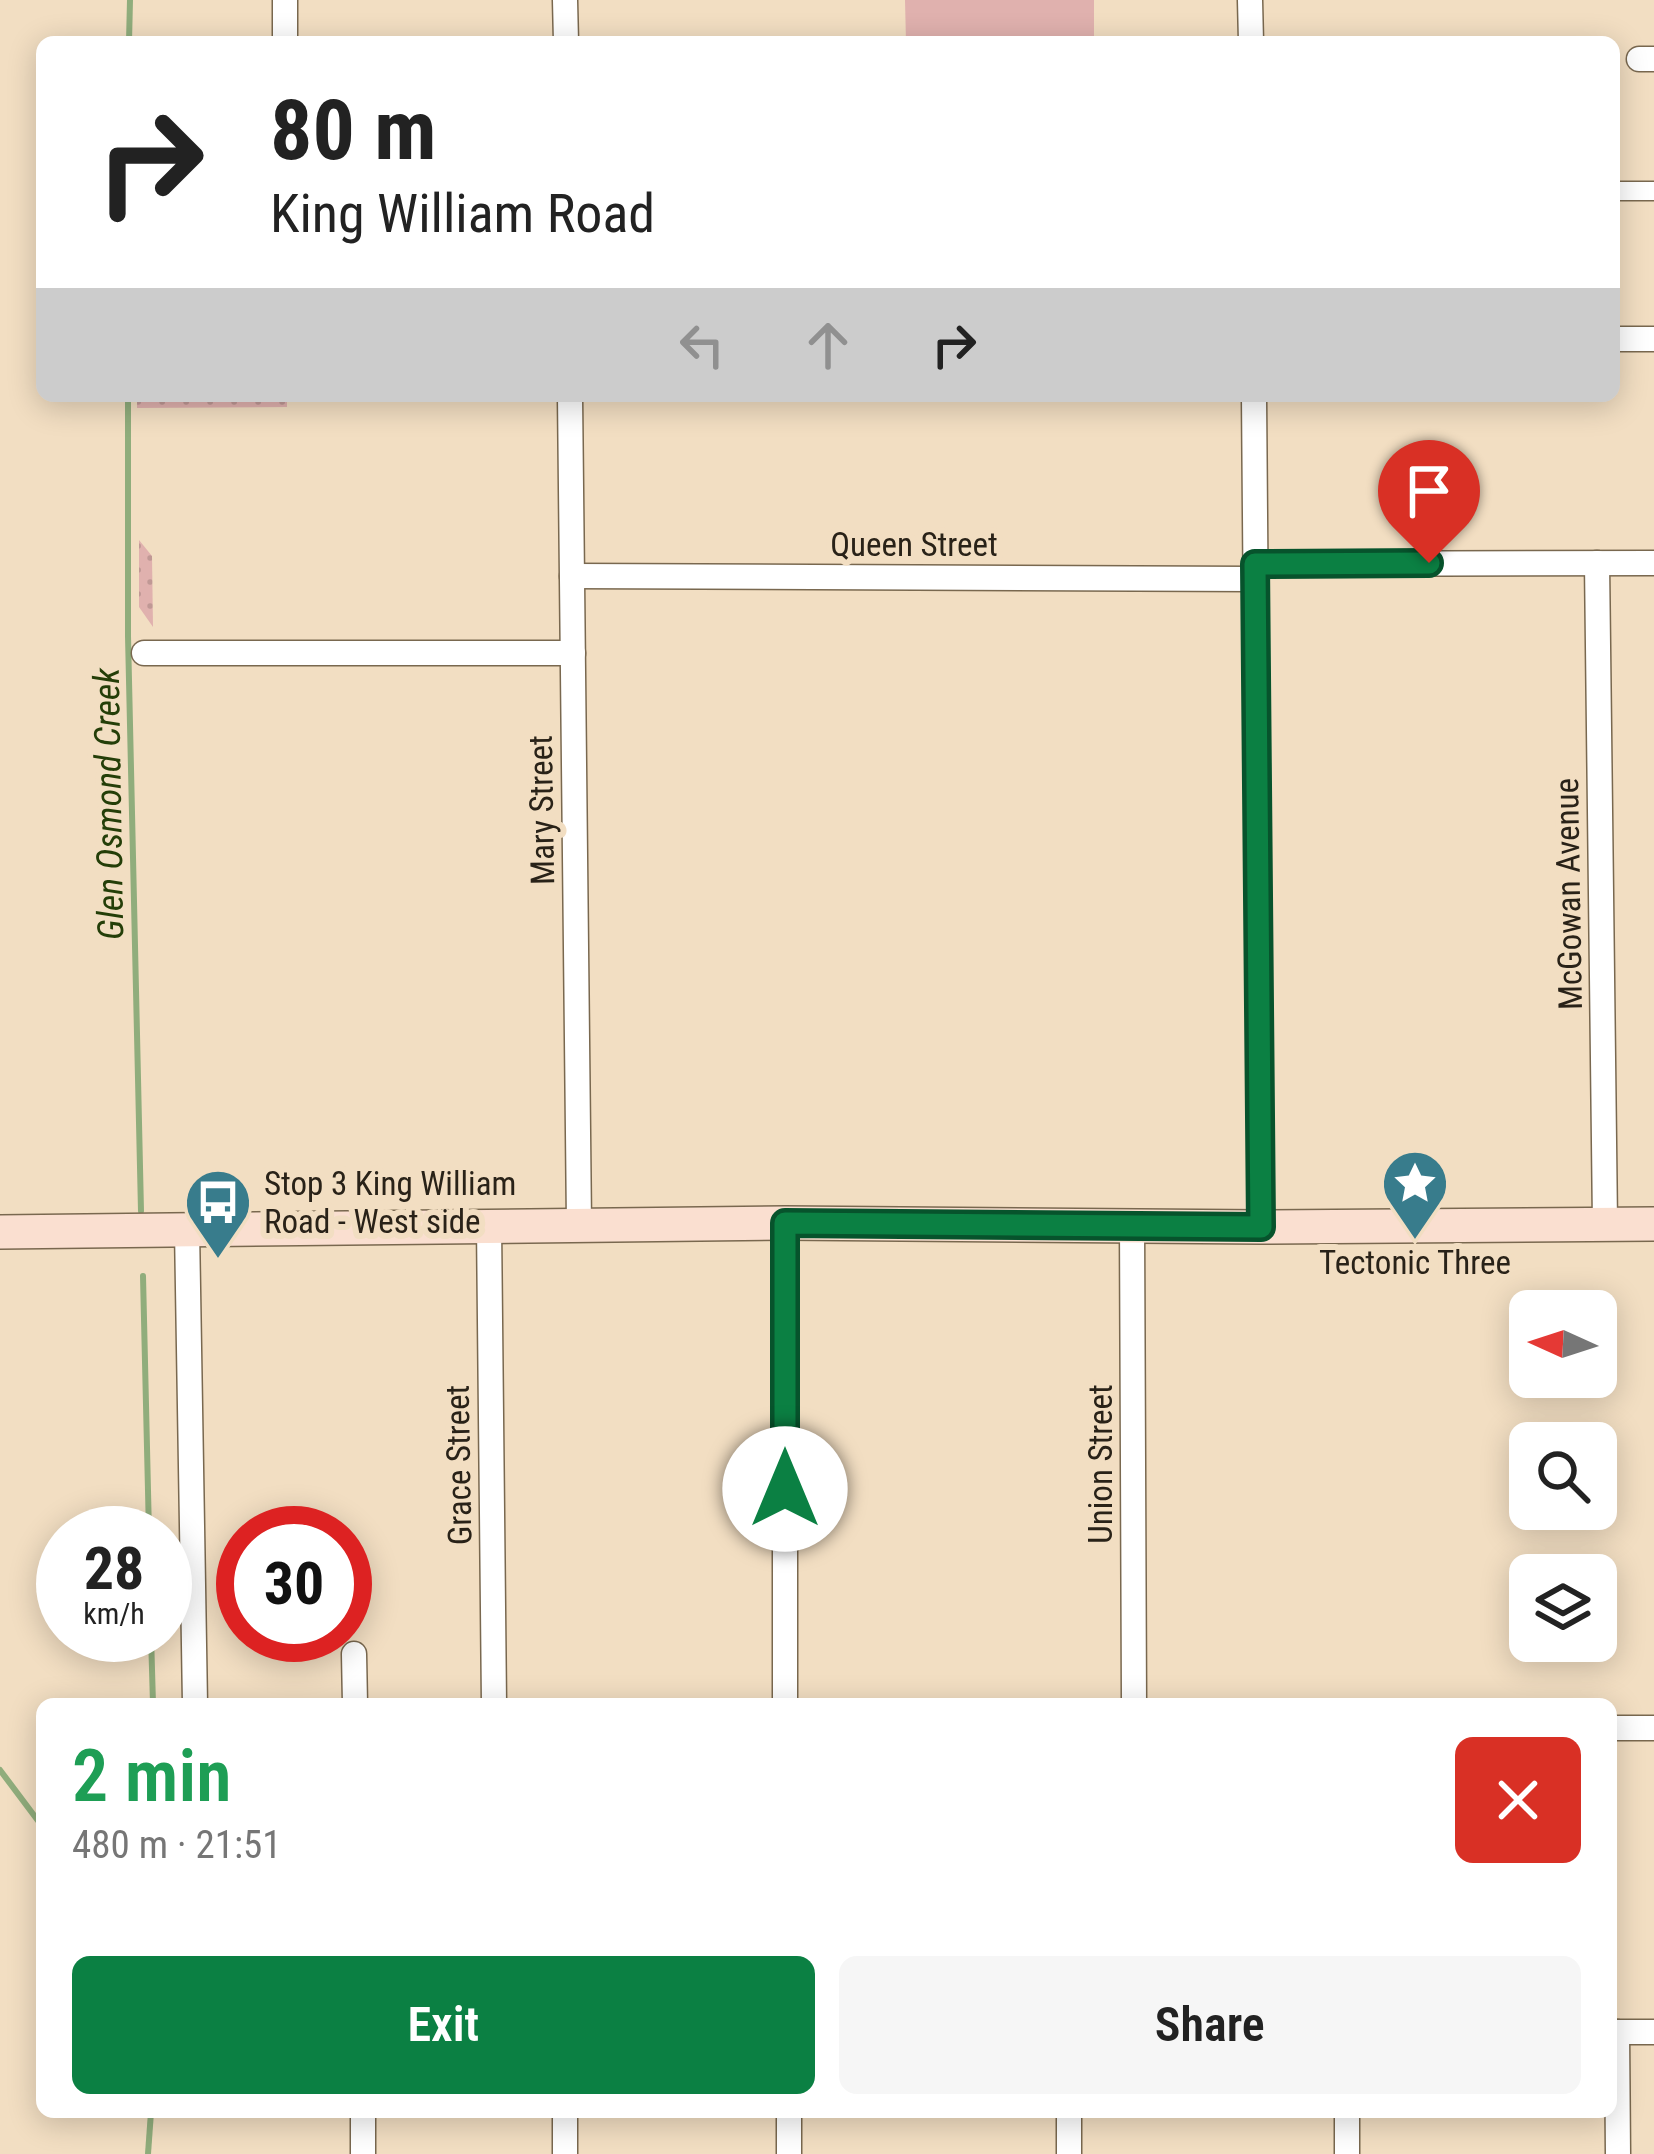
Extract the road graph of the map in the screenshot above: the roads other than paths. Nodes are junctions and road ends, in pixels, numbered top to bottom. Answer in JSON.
{"nodes":[{"id":1,"x":285,"y":0,"type":"edge"},
{"id":2,"x":565,"y":0,"type":"edge"},
{"id":3,"x":1250,"y":0,"type":"edge"},
{"id":4,"x":285,"y":36,"type":"edge"},
{"id":5,"x":566,"y":36,"type":"edge"},
{"id":6,"x":1251,"y":36,"type":"edge"},
{"id":7,"x":1620,"y":191,"type":"edge"},
{"id":8,"x":1654,"y":191,"type":"edge"},
{"id":9,"x":1620,"y":339,"type":"edge"},
{"id":10,"x":1654,"y":339,"type":"edge"},
{"id":11,"x":570,"y":402,"type":"edge"},
{"id":12,"x":1254,"y":402,"type":"edge"},
{"id":13,"x":1597,"y":563,"type":"junction"},
{"id":14,"x":1654,"y":563,"type":"edge"},
{"id":15,"x":1255,"y":571,"type":"junction"},
{"id":16,"x":572,"y":576,"type":"junction"},
{"id":17,"x":144,"y":653,"type":"dead end"},
{"id":18,"x":572,"y":653,"type":"junction"},
{"id":19,"x":785,"y":1223,"type":"junction"},
{"id":20,"x":1132,"y":1223,"type":"junction"},
{"id":21,"x":579,"y":1224,"type":"junction"},
{"id":22,"x":1605,"y":1224,"type":"junction"},
{"id":23,"x":1654,"y":1224,"type":"edge"},
{"id":24,"x":489,"y":1225,"type":"junction"},
{"id":25,"x":1261,"y":1227,"type":"junction"},
{"id":26,"x":187,"y":1229,"type":"junction"},
{"id":27,"x":0,"y":1232,"type":"edge"},
{"id":28,"x":354,"y":1662,"type":"edge"},
{"id":29,"x":195,"y":1698,"type":"edge"},
{"id":30,"x":355,"y":1698,"type":"edge"},
{"id":31,"x":494,"y":1698,"type":"edge"},
{"id":32,"x":785,"y":1698,"type":"edge"},
{"id":33,"x":1134,"y":1698,"type":"edge"},
{"id":34,"x":1617,"y":1728,"type":"edge"},
{"id":35,"x":1654,"y":1728,"type":"edge"},
{"id":36,"x":1617,"y":2032,"type":"edge"},
{"id":37,"x":1654,"y":2032,"type":"edge"},
{"id":38,"x":363,"y":2118,"type":"edge"},
{"id":39,"x":566,"y":2118,"type":"edge"},
{"id":40,"x":789,"y":2118,"type":"edge"},
{"id":41,"x":1069,"y":2118,"type":"edge"},
{"id":42,"x":1347,"y":2118,"type":"edge"},
{"id":43,"x":1617,"y":2118,"type":"edge"},
{"id":44,"x":363,"y":2154,"type":"edge"},
{"id":45,"x":566,"y":2154,"type":"edge"},
{"id":46,"x":789,"y":2154,"type":"edge"},
{"id":47,"x":1069,"y":2154,"type":"edge"},
{"id":48,"x":1347,"y":2154,"type":"edge"},
{"id":49,"x":1618,"y":2154,"type":"edge"}],
"edges":[{"from":1,"to":4,"type":"street"},
{"from":2,"to":5,"type":"street"},
{"from":3,"to":6,"type":"street"},
{"from":7,"to":8,"type":"street"},
{"from":9,"to":10,"type":"street"},
{"from":11,"to":16,"type":"street","name":"Mary Street"},
{"from":12,"to":15,"type":"street"},
{"from":13,"to":14,"type":"street","name":"Queen Street"},
{"from":13,"to":15,"type":"street","name":"Queen Street"},
{"from":13,"to":22,"type":"street","name":"McGowan Avenue"},
{"from":15,"to":16,"type":"street","name":"Queen Street"},
{"from":15,"to":25,"type":"street"},
{"from":16,"to":18,"type":"street","name":"Mary Street"},
{"from":17,"to":18,"type":"street"},
{"from":18,"to":21,"type":"street","name":"Mary Street"},
{"from":19,"to":20,"type":"main road"},
{"from":19,"to":21,"type":"main road"},
{"from":19,"to":32,"type":"street"},
{"from":20,"to":25,"type":"main road"},
{"from":20,"to":33,"type":"street","name":"Union Street"},
{"from":21,"to":24,"type":"main road"},
{"from":22,"to":23,"type":"main road"},
{"from":22,"to":25,"type":"main road"},
{"from":24,"to":26,"type":"main road"},
{"from":24,"to":31,"type":"street","name":"Grace Street"},
{"from":26,"to":27,"type":"main road"},
{"from":26,"to":29,"type":"street"},
{"from":28,"to":30,"type":"street"},
{"from":34,"to":35,"type":"street"},
{"from":36,"to":37,"type":"street"},
{"from":38,"to":44,"type":"street"},
{"from":39,"to":45,"type":"street"},
{"from":40,"to":46,"type":"street"},
{"from":41,"to":47,"type":"street"},
{"from":42,"to":48,"type":"street"},
{"from":43,"to":49,"type":"street"}]}
